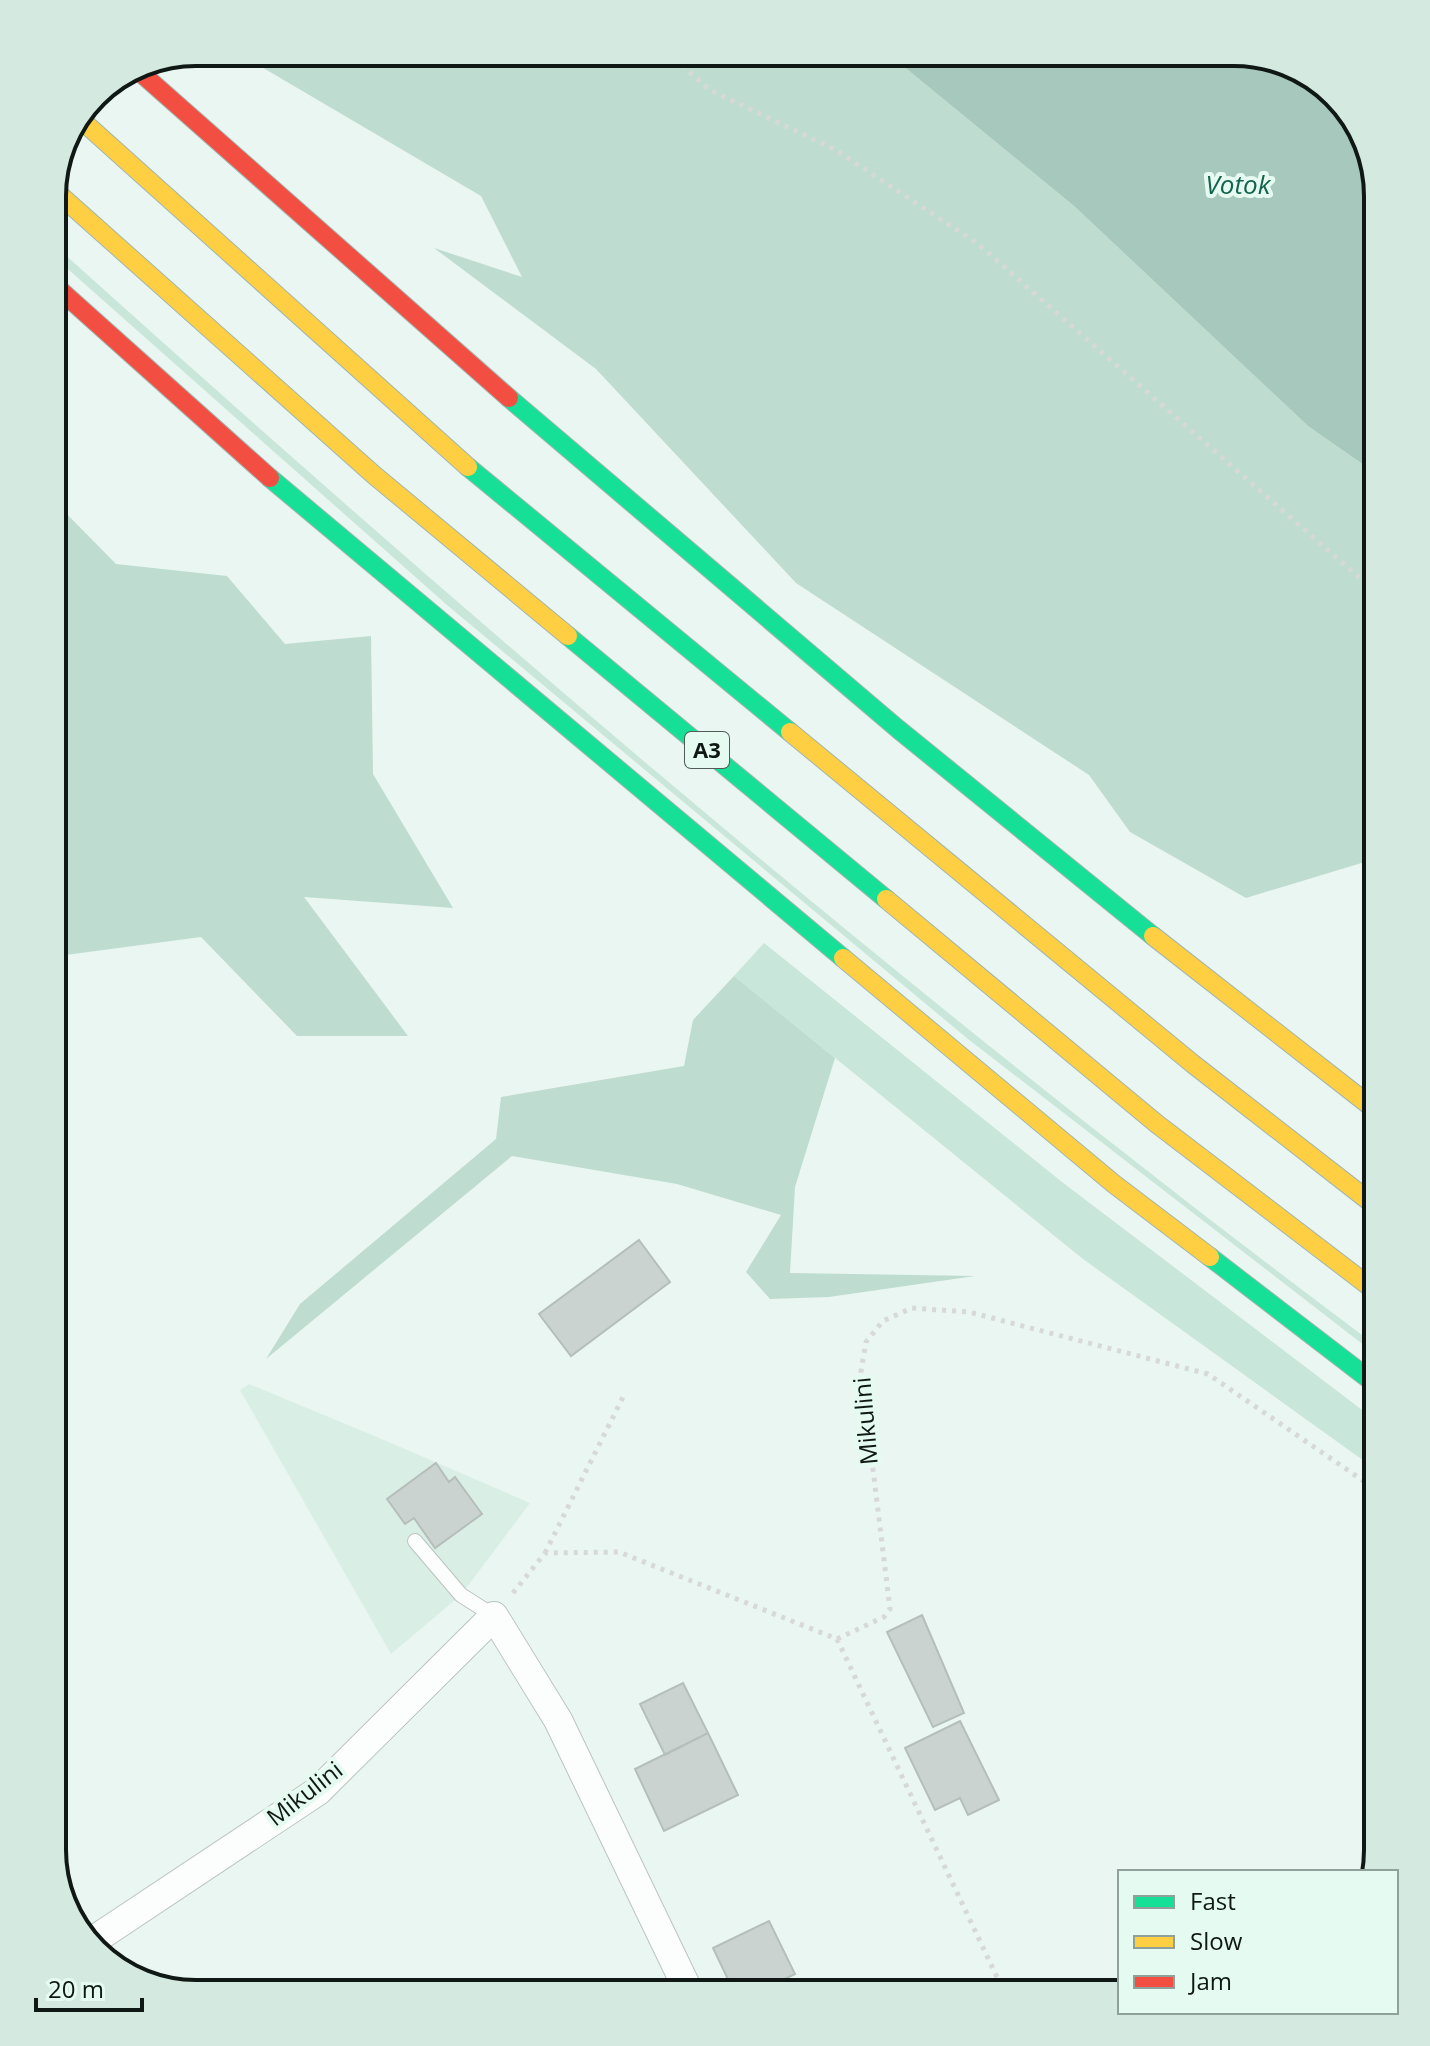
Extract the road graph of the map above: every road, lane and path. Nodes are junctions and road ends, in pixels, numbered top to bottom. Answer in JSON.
{"nodes":[{"id":1,"x":683,"y":66,"type":"edge"},
{"id":2,"x":145,"y":77,"type":"edge"},
{"id":3,"x":223,"y":120,"type":"dead end"},
{"id":4,"x":87,"y":125,"type":"edge"},
{"id":5,"x":66,"y":201,"type":"edge"},
{"id":6,"x":331,"y":246,"type":"junction"},
{"id":7,"x":66,"y":295,"type":"edge"},
{"id":8,"x":1364,"y":582,"type":"edge"},
{"id":9,"x":1364,"y":1101,"type":"edge"},
{"id":10,"x":1364,"y":1197,"type":"edge"},
{"id":11,"x":1364,"y":1282,"type":"edge"},
{"id":12,"x":1364,"y":1375,"type":"edge"},
{"id":13,"x":624,"y":1395,"type":"dead end"},
{"id":14,"x":1364,"y":1481,"type":"edge"},
{"id":15,"x":415,"y":1541,"type":"dead end"},
{"id":16,"x":545,"y":1553,"type":"junction"},
{"id":17,"x":494,"y":1616,"type":"junction"},
{"id":18,"x":837,"y":1639,"type":"junction"},
{"id":19,"x":99,"y":1936,"type":"edge"},
{"id":20,"x":683,"y":1980,"type":"edge"},
{"id":21,"x":998,"y":1980,"type":"edge"}],
"edges":[{"from":1,"to":8,"type":"path"},
{"from":2,"to":6,"type":"highway"},
{"from":3,"to":6,"type":"highway"},
{"from":4,"to":10,"type":"highway"},
{"from":5,"to":11,"type":"highway","number":"A3"},
{"from":6,"to":9,"type":"highway"},
{"from":7,"to":12,"type":"highway"},
{"from":13,"to":16,"type":"path"},
{"from":14,"to":18,"type":"path","name":"Mikulini"},
{"from":15,"to":17,"type":"lane"},
{"from":16,"to":17,"type":"path"},
{"from":16,"to":18,"type":"path"},
{"from":17,"to":19,"type":"street","name":"Mikulini"},
{"from":17,"to":20,"type":"street"},
{"from":18,"to":21,"type":"path"}]}
